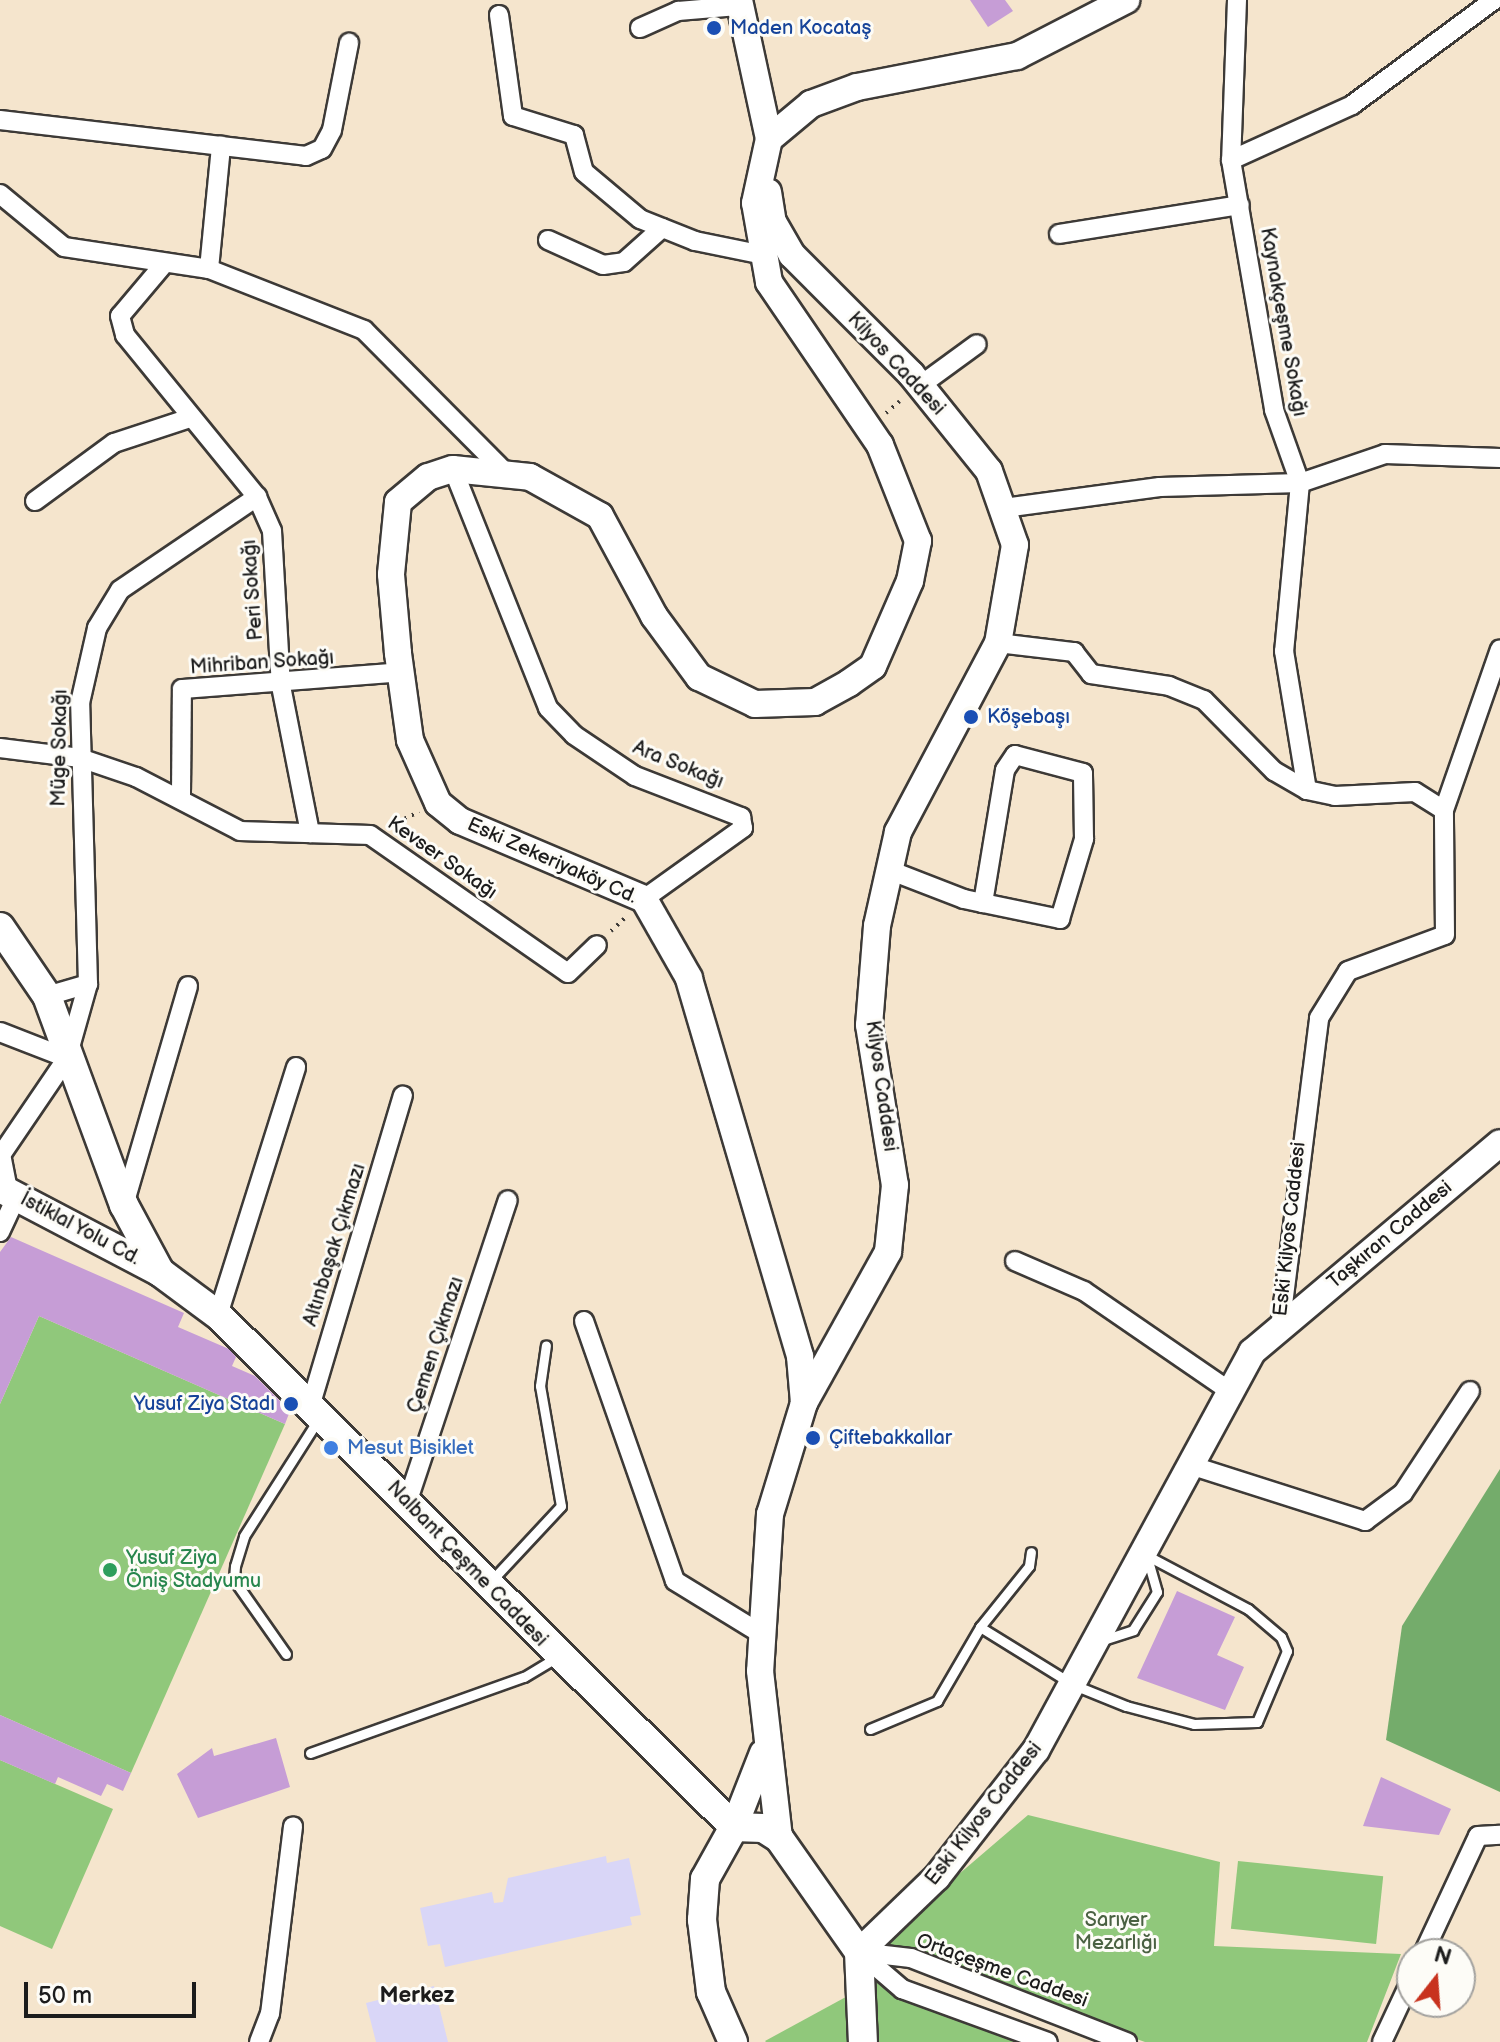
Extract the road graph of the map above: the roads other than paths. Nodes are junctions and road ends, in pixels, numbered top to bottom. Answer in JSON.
{"nodes":[{"id":1,"x":1126,"y":0,"type":"edge"},
{"id":2,"x":1237,"y":0,"type":"edge"},
{"id":3,"x":1494,"y":0,"type":"edge"},
{"id":4,"x":739,"y":3,"type":"edge"},
{"id":5,"x":499,"y":15,"type":"dead end"},
{"id":6,"x":640,"y":28,"type":"dead end"},
{"id":7,"x":349,"y":43,"type":"dead end"},
{"id":8,"x":0,"y":120,"type":"edge"},
{"id":9,"x":769,"y":139,"type":"junction"},
{"id":10,"x":221,"y":146,"type":"junction"},
{"id":11,"x":1231,"y":160,"type":"junction"},
{"id":12,"x":762,"y":169,"type":"junction"},
{"id":13,"x":0,"y":194,"type":"edge"},
{"id":14,"x":1240,"y":205,"type":"junction"},
{"id":15,"x":662,"y":228,"type":"junction"},
{"id":16,"x":1059,"y":234,"type":"dead end"},
{"id":17,"x":548,"y":240,"type":"dead end"},
{"id":18,"x":759,"y":254,"type":"junction"},
{"id":19,"x":164,"y":264,"type":"junction"},
{"id":20,"x":209,"y":269,"type":"junction"},
{"id":21,"x":977,"y":344,"type":"dead end"},
{"id":22,"x":913,"y":391,"type":"junction"},
{"id":23,"x":190,"y":418,"type":"junction"},
{"id":24,"x":1500,"y":458,"type":"edge"},
{"id":25,"x":453,"y":469,"type":"junction"},
{"id":26,"x":503,"y":470,"type":"junction"},
{"id":27,"x":1300,"y":483,"type":"junction"},
{"id":28,"x":257,"y":497,"type":"junction"},
{"id":29,"x":35,"y":501,"type":"dead end"},
{"id":30,"x":1004,"y":508,"type":"junction"},
{"id":31,"x":998,"y":643,"type":"junction"},
{"id":32,"x":1500,"y":649,"type":"edge"},
{"id":33,"x":401,"y":672,"type":"junction"},
{"id":34,"x":281,"y":686,"type":"junction"},
{"id":35,"x":0,"y":748,"type":"edge"},
{"id":36,"x":80,"y":758,"type":"junction"},
{"id":37,"x":1307,"y":790,"type":"junction"},
{"id":38,"x":181,"y":795,"type":"junction"},
{"id":39,"x":1444,"y":810,"type":"junction"},
{"id":40,"x":310,"y":833,"type":"junction"},
{"id":41,"x":889,"y":870,"type":"junction"},
{"id":42,"x":644,"y":899,"type":"junction"},
{"id":43,"x":983,"y":903,"type":"junction"},
{"id":44,"x":0,"y":927,"type":"edge"},
{"id":45,"x":597,"y":945,"type":"road end"},
{"id":46,"x":88,"y":984,"type":"junction"},
{"id":47,"x":188,"y":986,"type":"dead end"},
{"id":48,"x":47,"y":996,"type":"junction"},
{"id":49,"x":0,"y":1032,"type":"edge"},
{"id":50,"x":67,"y":1058,"type":"junction"},
{"id":51,"x":296,"y":1067,"type":"dead end"},
{"id":52,"x":403,"y":1096,"type":"dead end"},
{"id":53,"x":1500,"y":1143,"type":"edge"},
{"id":54,"x":8,"y":1191,"type":"edge"},
{"id":55,"x":508,"y":1200,"type":"dead end"},
{"id":56,"x":124,"y":1205,"type":"junction"},
{"id":57,"x":70,"y":1225,"type":"junction"},
{"id":58,"x":0,"y":1232,"type":"edge"},
{"id":59,"x":1015,"y":1261,"type":"dead end"},
{"id":60,"x":160,"y":1272,"type":"junction"},
{"id":61,"x":218,"y":1315,"type":"junction"},
{"id":62,"x":584,"y":1321,"type":"dead end"},
{"id":63,"x":1280,"y":1328,"type":"junction"},
{"id":64,"x":546,"y":1345,"type":"dead end"},
{"id":65,"x":1470,"y":1391,"type":"dead end"},
{"id":66,"x":1231,"y":1392,"type":"junction"},
{"id":67,"x":804,"y":1403,"type":"junction"},
{"id":68,"x":315,"y":1412,"type":"junction"},
{"id":69,"x":1193,"y":1466,"type":"junction"},
{"id":70,"x":407,"y":1503,"type":"junction"},
{"id":71,"x":1031,"y":1552,"type":"dead end"},
{"id":72,"x":1146,"y":1555,"type":"junction"},
{"id":73,"x":487,"y":1585,"type":"junction"},
{"id":74,"x":980,"y":1627,"type":"junction"},
{"id":75,"x":760,"y":1633,"type":"junction"},
{"id":76,"x":286,"y":1654,"type":"dead end"},
{"id":77,"x":557,"y":1657,"type":"junction"},
{"id":78,"x":1074,"y":1685,"type":"junction"},
{"id":79,"x":870,"y":1729,"type":"dead end"},
{"id":80,"x":765,"y":1745,"type":"junction"},
{"id":81,"x":310,"y":1753,"type":"dead end"},
{"id":82,"x":293,"y":1826,"type":"dead end"},
{"id":83,"x":734,"y":1827,"type":"junction"},
{"id":84,"x":1500,"y":1835,"type":"edge"},
{"id":85,"x":779,"y":1838,"type":"junction"},
{"id":86,"x":1430,"y":1938,"type":"edge"},
{"id":87,"x":859,"y":1952,"type":"junction"},
{"id":88,"x":1396,"y":2012,"type":"edge"},
{"id":89,"x":265,"y":2039,"type":"edge"},
{"id":90,"x":733,"y":2042,"type":"edge"},
{"id":91,"x":863,"y":2042,"type":"edge"},
{"id":92,"x":1048,"y":2042,"type":"edge"},
{"id":93,"x":1127,"y":2042,"type":"edge"},
{"id":94,"x":1382,"y":2042,"type":"edge"}],
"edges":[{"from":1,"to":9,"type":"street"},
{"from":2,"to":11,"type":"street","name":"Kaynakçeşme Sokağı"},
{"from":3,"to":11,"type":"street"},
{"from":4,"to":6,"type":"street"},
{"from":4,"to":9,"type":"street"},
{"from":5,"to":15,"type":"street"},
{"from":7,"to":10,"type":"street"},
{"from":8,"to":10,"type":"street"},
{"from":9,"to":12,"type":"street","name":"Kilyos Caddesi"},
{"from":10,"to":20,"type":"street"},
{"from":11,"to":14,"type":"street","name":"Kaynakçeşme Sokağı"},
{"from":12,"to":18,"type":"street"},
{"from":12,"to":22,"type":"street","name":"Kilyos Caddesi"},
{"from":13,"to":19,"type":"street"},
{"from":14,"to":16,"type":"street"},
{"from":14,"to":27,"type":"street","name":"Kaynakçeşme Sokağı"},
{"from":15,"to":17,"type":"street"},
{"from":15,"to":18,"type":"street"},
{"from":18,"to":26,"type":"street"},
{"from":19,"to":20,"type":"street"},
{"from":19,"to":23,"type":"street","name":"Peri Sokağı"},
{"from":20,"to":26,"type":"street"},
{"from":21,"to":22,"type":"street"},
{"from":22,"to":30,"type":"street","name":"Kilyos Caddesi"},
{"from":23,"to":28,"type":"street","name":"Peri Sokağı"},
{"from":23,"to":29,"type":"street"},
{"from":24,"to":27,"type":"street"},
{"from":25,"to":26,"type":"street"},
{"from":25,"to":33,"type":"street"},
{"from":25,"to":42,"type":"street","name":"Ara Sokağı"},
{"from":27,"to":30,"type":"street"},
{"from":27,"to":37,"type":"street","name":"Kaynakçeşme Sokağı"},
{"from":28,"to":34,"type":"street","name":"Peri Sokağı"},
{"from":28,"to":36,"type":"street","name":"Müge Sokağı"},
{"from":30,"to":31,"type":"street","name":"Kilyos Caddesi"},
{"from":31,"to":37,"type":"street"},
{"from":31,"to":41,"type":"street","name":"Kilyos Caddesi"},
{"from":32,"to":39,"type":"street","name":"Eski Kilyos Caddesi"},
{"from":33,"to":34,"type":"street","name":"Mihriban Sokağı"},
{"from":33,"to":42,"type":"street","name":"Eski Zekeriyaköy Cd."},
{"from":34,"to":38,"type":"street","name":"Mihriban Sokağı"},
{"from":34,"to":40,"type":"street","name":"Peri Sokağı"},
{"from":35,"to":36,"type":"street","name":"Kevser Sokağı"},
{"from":36,"to":38,"type":"street","name":"Kevser Sokağı"},
{"from":36,"to":46,"type":"street","name":"Müge Sokağı"},
{"from":37,"to":39,"type":"street"},
{"from":38,"to":40,"type":"street","name":"Kevser Sokağı"},
{"from":39,"to":63,"type":"street","name":"Eski Kilyos Caddesi"},
{"from":40,"to":45,"type":"street","name":"Kevser Sokağı"},
{"from":41,"to":43,"type":"street"},
{"from":41,"to":67,"type":"street","name":"Kilyos Caddesi"},
{"from":42,"to":67,"type":"street","name":"Eski Zekeriyaköy Cd."},
{"from":43,"to":43,"type":"street"},
{"from":44,"to":48,"type":"main road","name":"Nalbant Çeşme Caddesi"},
{"from":46,"to":48,"type":"street"},
{"from":46,"to":50,"type":"street","name":"Müge Sokağı"},
{"from":47,"to":56,"type":"street"},
{"from":48,"to":50,"type":"main road","name":"Nalbant Çeşme Caddesi"},
{"from":49,"to":50,"type":"street"},
{"from":50,"to":54,"type":"street","name":"Müge Sokağı"},
{"from":50,"to":56,"type":"main road","name":"Nalbant Çeşme Caddesi"},
{"from":51,"to":61,"type":"street"},
{"from":52,"to":68,"type":"street","name":"Altınbaşak Çıkmazı"},
{"from":53,"to":63,"type":"street","name":"Taşkıran Caddesi"},
{"from":54,"to":57,"type":"main road","name":"İstiklal Yolu Cd."},
{"from":54,"to":58,"type":"street"},
{"from":55,"to":70,"type":"street","name":"Çemen Çıkmazı"},
{"from":56,"to":57,"type":"main road"},
{"from":56,"to":60,"type":"main road","name":"Nalbant Çeşme Caddesi"},
{"from":57,"to":60,"type":"main road","name":"İstiklal Yolu Cd."},
{"from":59,"to":66,"type":"street"},
{"from":60,"to":61,"type":"main road","name":"Nalbant Çeşme Caddesi"},
{"from":61,"to":68,"type":"main road","name":"Nalbant Çeşme Caddesi"},
{"from":62,"to":75,"type":"street"},
{"from":63,"to":66,"type":"street","name":"Eski Kilyos Caddesi"},
{"from":64,"to":73,"type":"lane"},
{"from":65,"to":69,"type":"street"},
{"from":66,"to":69,"type":"street","name":"Eski Kilyos Caddesi"},
{"from":67,"to":75,"type":"street","name":"Kilyos Caddesi"},
{"from":68,"to":70,"type":"main road","name":"Nalbant Çeşme Caddesi"},
{"from":68,"to":76,"type":"lane"},
{"from":69,"to":72,"type":"street","name":"Eski Kilyos Caddesi"},
{"from":70,"to":73,"type":"main road","name":"Nalbant Çeşme Caddesi"},
{"from":71,"to":74,"type":"lane"},
{"from":72,"to":78,"type":"street","name":"Eski Kilyos Caddesi"},
{"from":72,"to":78,"type":"lane"},
{"from":73,"to":77,"type":"main road","name":"Nalbant Çeşme Caddesi"},
{"from":74,"to":78,"type":"lane"},
{"from":74,"to":79,"type":"lane"},
{"from":75,"to":80,"type":"street","name":"Kilyos Caddesi"},
{"from":77,"to":81,"type":"lane"},
{"from":77,"to":83,"type":"main road","name":"Nalbant Çeşme Caddesi"},
{"from":78,"to":87,"type":"street","name":"Eski Kilyos Caddesi"},
{"from":80,"to":83,"type":"street"},
{"from":80,"to":85,"type":"street","name":"Kilyos Caddesi"},
{"from":82,"to":89,"type":"street"},
{"from":83,"to":85,"type":"main road"},
{"from":83,"to":90,"type":"main road"},
{"from":84,"to":86,"type":"street"},
{"from":85,"to":87,"type":"main road"},
{"from":87,"to":91,"type":"main road"},
{"from":87,"to":92,"type":"street"},
{"from":87,"to":93,"type":"street","name":"Ortaçeşme Caddesi"},
{"from":88,"to":94,"type":"street"}]}
